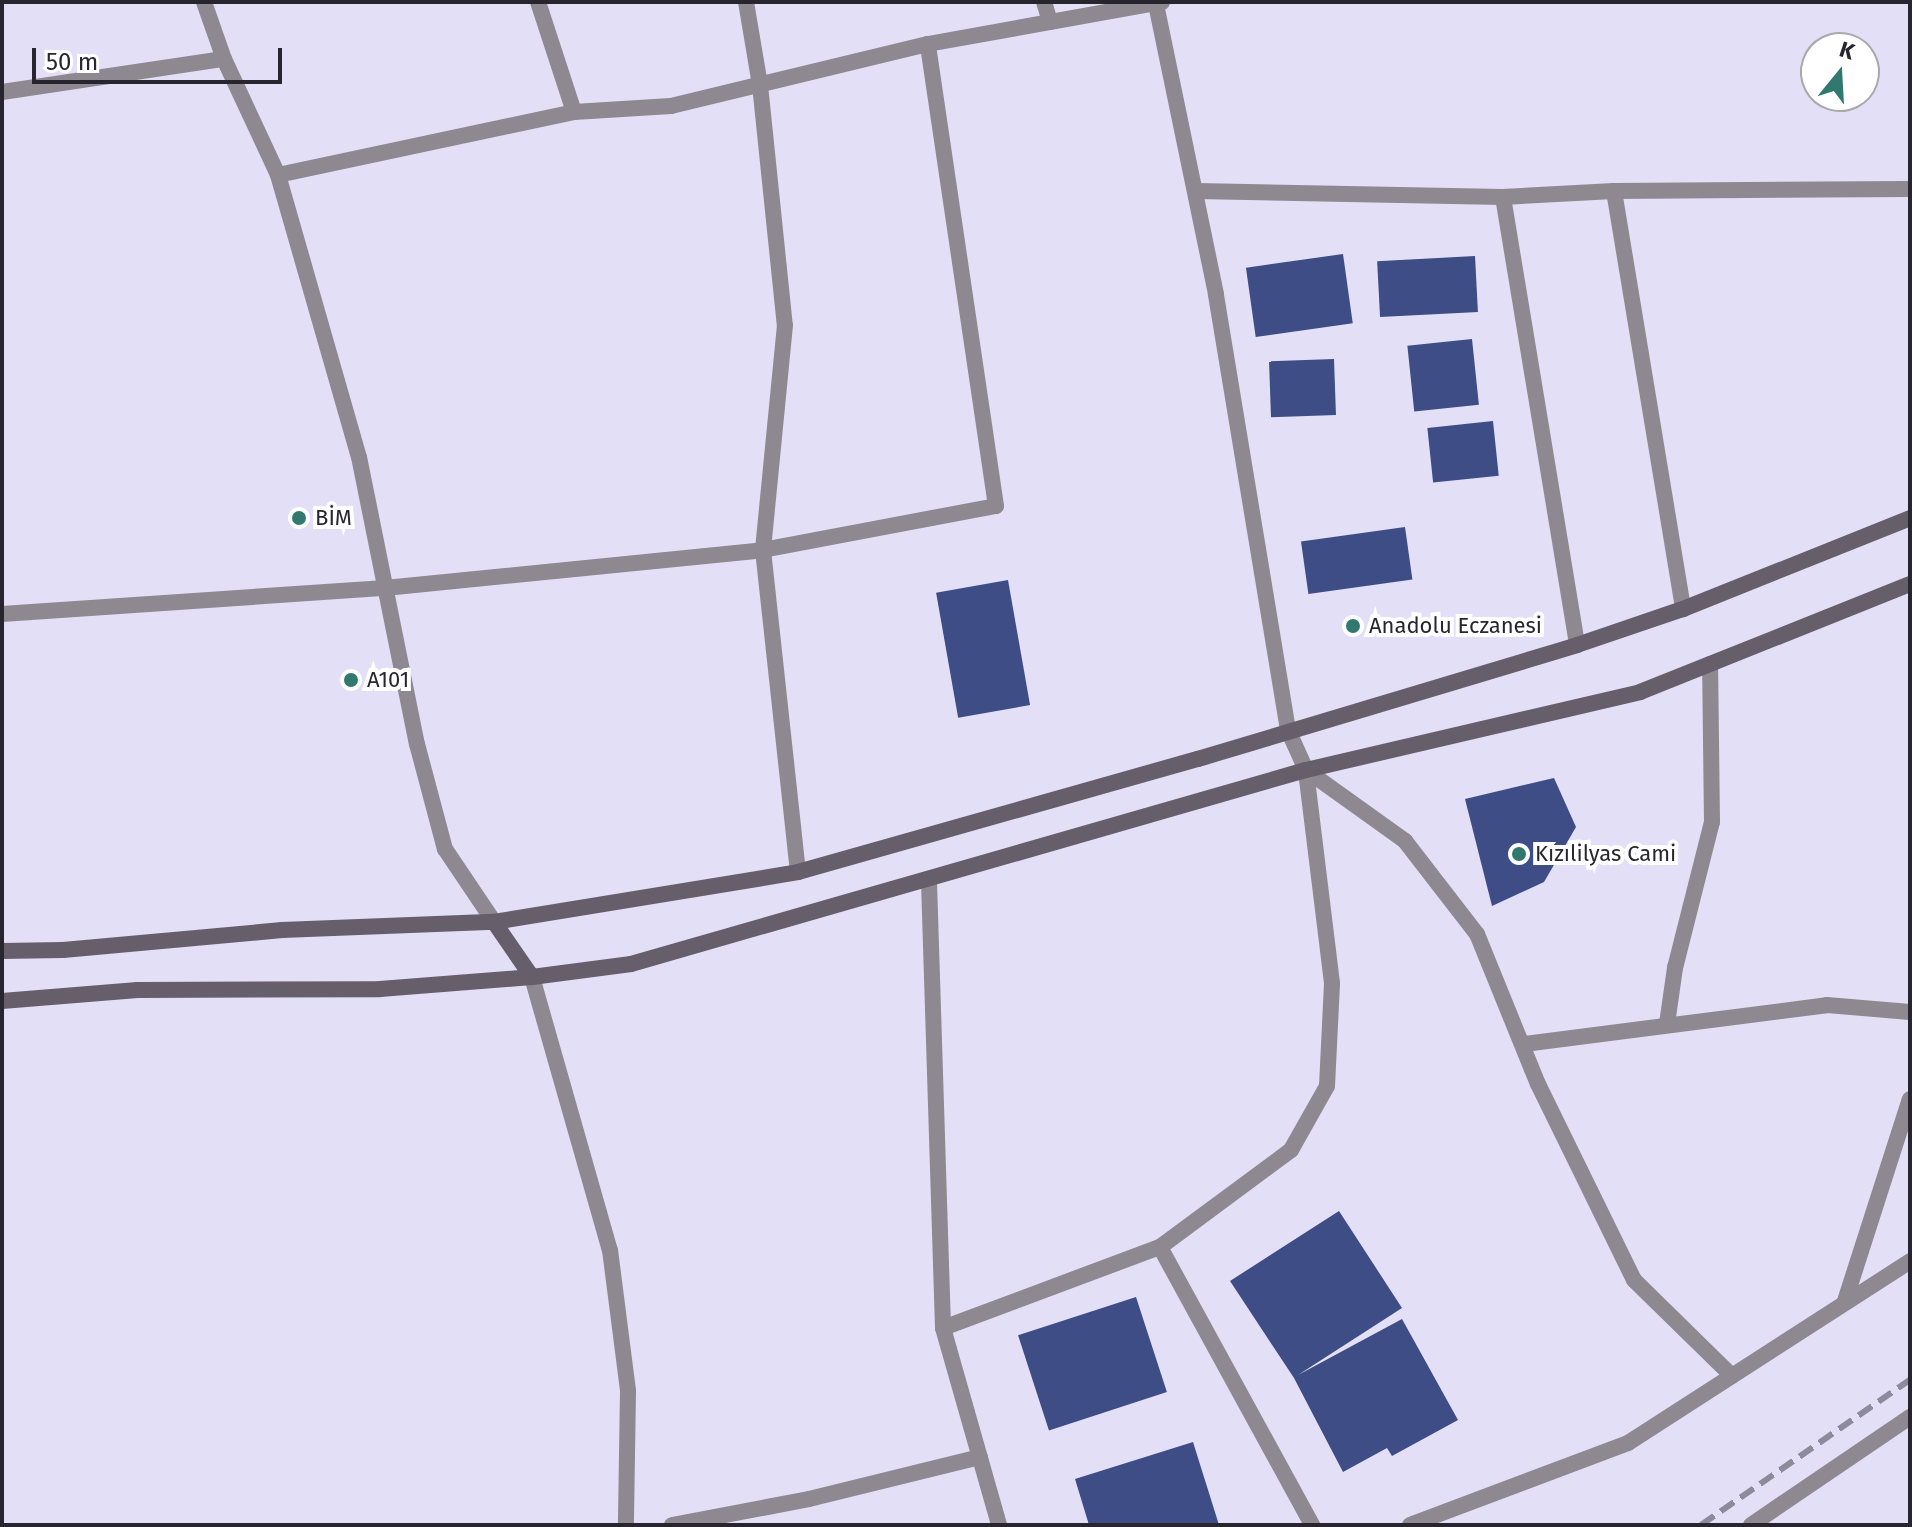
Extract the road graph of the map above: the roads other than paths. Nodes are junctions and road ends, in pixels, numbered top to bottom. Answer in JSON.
{"nodes":[{"id":1,"x":204,"y":2,"type":"edge"},
{"id":2,"x":538,"y":2,"type":"edge"},
{"id":3,"x":746,"y":2,"type":"edge"},
{"id":4,"x":1044,"y":2,"type":"edge"},
{"id":5,"x":1159,"y":3,"type":"edge"},
{"id":6,"x":1050,"y":22,"type":"junction"},
{"id":7,"x":928,"y":44,"type":"junction"},
{"id":8,"x":224,"y":59,"type":"junction"},
{"id":9,"x":760,"y":85,"type":"junction"},
{"id":10,"x":2,"y":92,"type":"edge"},
{"id":11,"x":574,"y":112,"type":"junction"},
{"id":12,"x":278,"y":175,"type":"junction"},
{"id":13,"x":1910,"y":189,"type":"edge"},
{"id":14,"x":1196,"y":191,"type":"junction"},
{"id":15,"x":1614,"y":191,"type":"junction"},
{"id":16,"x":1503,"y":197,"type":"junction"},
{"id":17,"x":1910,"y":518,"type":"edge"},
{"id":18,"x":763,"y":550,"type":"junction"},
{"id":19,"x":1910,"y":584,"type":"edge"},
{"id":20,"x":385,"y":588,"type":"junction"},
{"id":21,"x":1683,"y":609,"type":"junction"},
{"id":22,"x":2,"y":614,"type":"edge"},
{"id":23,"x":1577,"y":645,"type":"junction"},
{"id":24,"x":1710,"y":664,"type":"junction"},
{"id":25,"x":1288,"y":730,"type":"junction"},
{"id":26,"x":1306,"y":770,"type":"junction"},
{"id":27,"x":798,"y":872,"type":"junction"},
{"id":28,"x":929,"y":882,"type":"junction"},
{"id":29,"x":494,"y":922,"type":"junction"},
{"id":30,"x":2,"y":951,"type":"edge"},
{"id":31,"x":532,"y":977,"type":"junction"},
{"id":32,"x":2,"y":1001,"type":"edge"},
{"id":33,"x":1910,"y":1012,"type":"edge"},
{"id":34,"x":1667,"y":1024,"type":"junction"},
{"id":35,"x":1524,"y":1044,"type":"junction"},
{"id":36,"x":1910,"y":1099,"type":"edge"},
{"id":37,"x":1160,"y":1247,"type":"junction"},
{"id":38,"x":1910,"y":1261,"type":"edge"},
{"id":39,"x":1845,"y":1301,"type":"junction"},
{"id":40,"x":943,"y":1328,"type":"junction"},
{"id":41,"x":1732,"y":1376,"type":"junction"},
{"id":42,"x":1910,"y":1417,"type":"edge"},
{"id":43,"x":980,"y":1457,"type":"junction"},
{"id":44,"x":626,"y":1525,"type":"edge"},
{"id":45,"x":672,"y":1525,"type":"edge"},
{"id":46,"x":999,"y":1525,"type":"edge"},
{"id":47,"x":1312,"y":1525,"type":"edge"},
{"id":48,"x":1410,"y":1525,"type":"edge"},
{"id":49,"x":1751,"y":1525,"type":"edge"}],
"edges":[{"from":1,"to":8,"type":"street"},
{"from":2,"to":11,"type":"street"},
{"from":3,"to":9,"type":"street"},
{"from":4,"to":6,"type":"street"},
{"from":5,"to":6,"type":"street"},
{"from":5,"to":14,"type":"street"},
{"from":6,"to":7,"type":"street"},
{"from":7,"to":9,"type":"street"},
{"from":7,"to":18,"type":"street"},
{"from":8,"to":10,"type":"street"},
{"from":8,"to":12,"type":"street"},
{"from":9,"to":11,"type":"street"},
{"from":9,"to":18,"type":"street"},
{"from":11,"to":12,"type":"street"},
{"from":12,"to":20,"type":"street"},
{"from":13,"to":15,"type":"street"},
{"from":14,"to":16,"type":"street"},
{"from":14,"to":25,"type":"street"},
{"from":15,"to":16,"type":"street"},
{"from":15,"to":21,"type":"street"},
{"from":16,"to":23,"type":"street"},
{"from":17,"to":21,"type":"main road"},
{"from":18,"to":20,"type":"street"},
{"from":18,"to":27,"type":"street"},
{"from":19,"to":24,"type":"main road"},
{"from":20,"to":22,"type":"street"},
{"from":20,"to":29,"type":"street"},
{"from":21,"to":23,"type":"main road"},
{"from":23,"to":25,"type":"main road"},
{"from":24,"to":26,"type":"main road"},
{"from":24,"to":34,"type":"street"},
{"from":25,"to":26,"type":"street"},
{"from":25,"to":27,"type":"main road"},
{"from":26,"to":28,"type":"main road"},
{"from":26,"to":35,"type":"street"},
{"from":26,"to":37,"type":"street"},
{"from":27,"to":29,"type":"main road"},
{"from":28,"to":31,"type":"main road"},
{"from":28,"to":40,"type":"street"},
{"from":29,"to":30,"type":"main road"},
{"from":29,"to":31,"type":"main road"},
{"from":31,"to":32,"type":"main road"},
{"from":31,"to":44,"type":"street"},
{"from":33,"to":34,"type":"street"},
{"from":34,"to":35,"type":"street"},
{"from":35,"to":41,"type":"street"},
{"from":36,"to":39,"type":"street"},
{"from":37,"to":40,"type":"street"},
{"from":37,"to":47,"type":"street"},
{"from":38,"to":39,"type":"street"},
{"from":39,"to":41,"type":"street"},
{"from":40,"to":43,"type":"street"},
{"from":41,"to":48,"type":"street"},
{"from":42,"to":49,"type":"street"},
{"from":43,"to":45,"type":"street"},
{"from":43,"to":46,"type":"street"}]}
